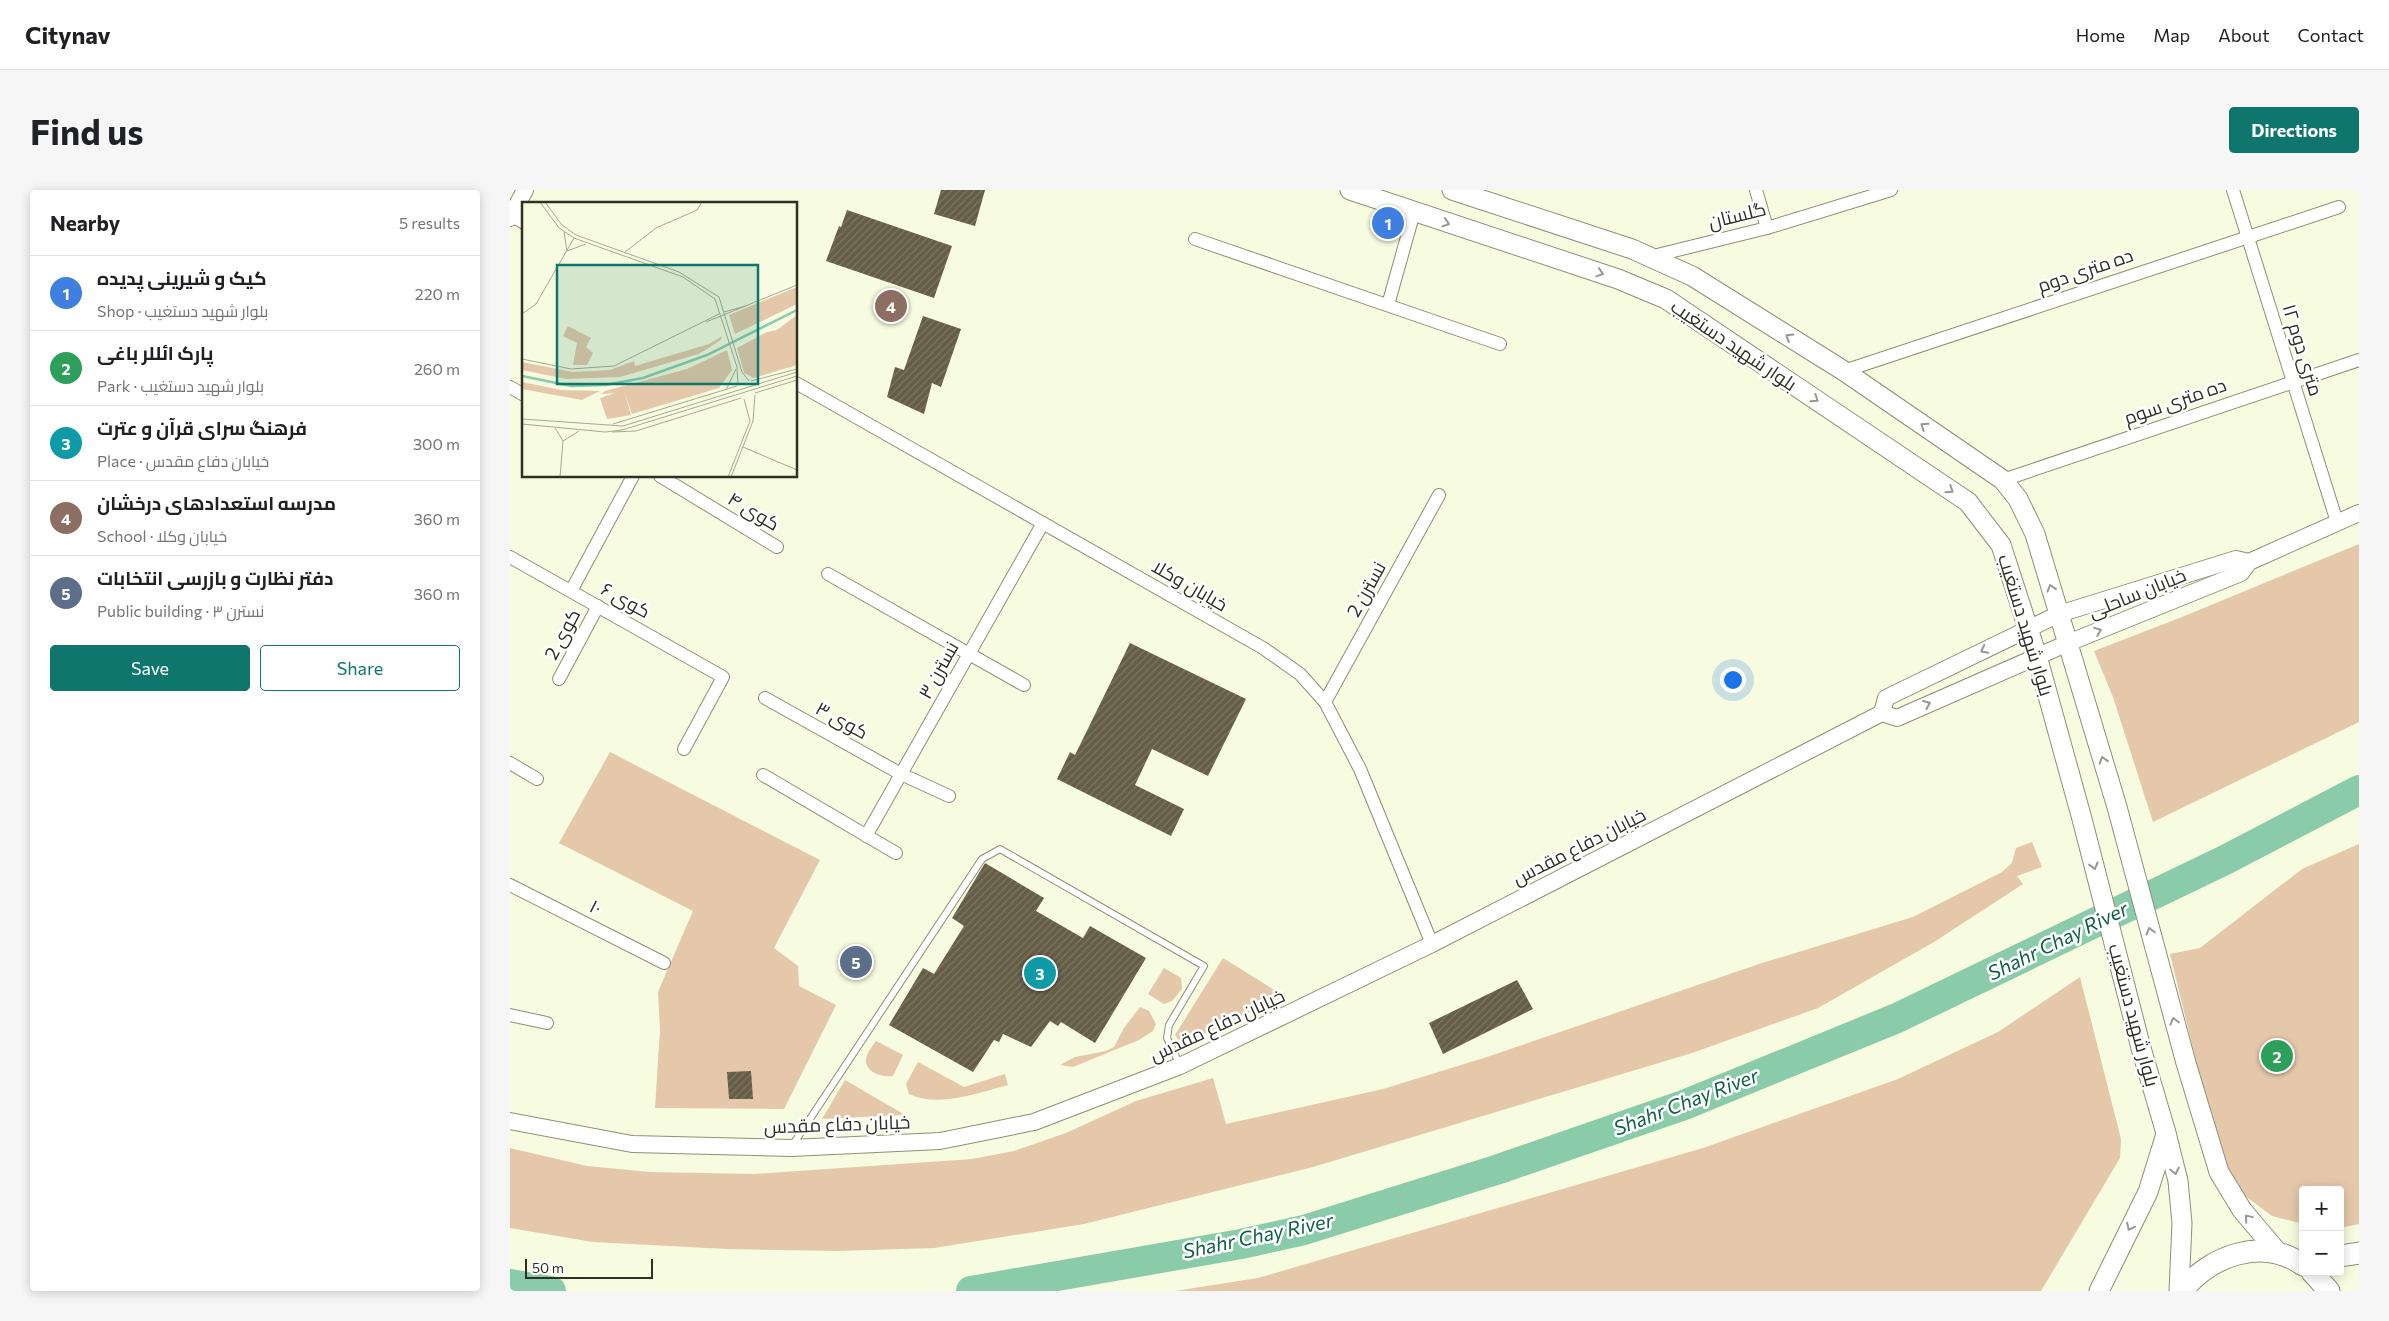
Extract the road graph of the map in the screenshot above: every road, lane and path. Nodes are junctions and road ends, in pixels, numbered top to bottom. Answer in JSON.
{"nodes":[{"id":1,"x":526,"y":190,"type":"edge"},
{"id":2,"x":1350,"y":190,"type":"edge"},
{"id":3,"x":1452,"y":190,"type":"edge"},
{"id":4,"x":1756,"y":190,"type":"edge"},
{"id":5,"x":1891,"y":190,"type":"edge"},
{"id":6,"x":2234,"y":190,"type":"edge"},
{"id":7,"x":2339,"y":207,"type":"dead end"},
{"id":8,"x":1414,"y":212,"type":"junction"},
{"id":9,"x":515,"y":219,"type":"edge"},
{"id":10,"x":1767,"y":228,"type":"junction"},
{"id":11,"x":2248,"y":236,"type":"junction"},
{"id":12,"x":1195,"y":238,"type":"dead end"},
{"id":13,"x":1649,"y":257,"type":"junction"},
{"id":14,"x":1388,"y":305,"type":"junction"},
{"id":15,"x":1500,"y":344,"type":"dead end"},
{"id":16,"x":2359,"y":360,"type":"edge"},
{"id":17,"x":1844,"y":371,"type":"junction"},
{"id":18,"x":2293,"y":381,"type":"junction"},
{"id":19,"x":798,"y":384,"type":"edge"},
{"id":20,"x":510,"y":387,"type":"edge"},
{"id":21,"x":522,"y":394,"type":"edge"},
{"id":22,"x":632,"y":478,"type":"edge"},
{"id":23,"x":663,"y":478,"type":"edge"},
{"id":24,"x":2004,"y":480,"type":"junction"},
{"id":25,"x":1439,"y":495,"type":"dead end"},
{"id":26,"x":2359,"y":513,"type":"edge"},
{"id":27,"x":2337,"y":522,"type":"junction"},
{"id":28,"x":1043,"y":523,"type":"junction"},
{"id":29,"x":778,"y":547,"type":"dead end"},
{"id":30,"x":510,"y":557,"type":"edge"},
{"id":31,"x":2249,"y":562,"type":"junction"},
{"id":32,"x":828,"y":574,"type":"dead end"},
{"id":33,"x":571,"y":591,"type":"junction"},
{"id":34,"x":598,"y":606,"type":"junction"},
{"id":35,"x":2059,"y":614,"type":"junction"},
{"id":36,"x":2027,"y":628,"type":"junction"},
{"id":37,"x":2068,"y":642,"type":"junction"},
{"id":38,"x":968,"y":655,"type":"junction"},
{"id":39,"x":2037,"y":656,"type":"junction"},
{"id":40,"x":559,"y":679,"type":"dead end"},
{"id":41,"x":1024,"y":686,"type":"dead end"},
{"id":42,"x":765,"y":698,"type":"dead end"},
{"id":43,"x":1325,"y":702,"type":"junction"},
{"id":44,"x":1882,"y":713,"type":"junction"},
{"id":45,"x":684,"y":749,"type":"dead end"},
{"id":46,"x":510,"y":763,"type":"edge"},
{"id":47,"x":901,"y":774,"type":"junction"},
{"id":48,"x":763,"y":776,"type":"dead end"},
{"id":49,"x":537,"y":778,"type":"dead end"},
{"id":50,"x":949,"y":796,"type":"dead end"},
{"id":51,"x":866,"y":836,"type":"junction"},
{"id":52,"x":896,"y":853,"type":"dead end"},
{"id":53,"x":510,"y":885,"type":"edge"},
{"id":54,"x":1432,"y":944,"type":"junction"},
{"id":55,"x":664,"y":963,"type":"dead end"},
{"id":56,"x":510,"y":1015,"type":"edge"},
{"id":57,"x":547,"y":1023,"type":"dead end"},
{"id":58,"x":1180,"y":1066,"type":"junction"},
{"id":59,"x":510,"y":1121,"type":"edge"},
{"id":60,"x":2166,"y":1133,"type":"junction"},
{"id":61,"x":791,"y":1148,"type":"junction"},
{"id":62,"x":2359,"y":1253,"type":"edge"},
{"id":63,"x":2344,"y":1255,"type":"edge"},
{"id":64,"x":2299,"y":1263,"type":"edge"},
{"id":65,"x":2313,"y":1276,"type":"edge"},
{"id":66,"x":2099,"y":1291,"type":"edge"},
{"id":67,"x":2180,"y":1291,"type":"edge"},
{"id":68,"x":2329,"y":1291,"type":"edge"}],
"edges":[{"from":1,"to":9,"type":"street"},
{"from":2,"to":8,"type":"main road","name":"بلوار شهید دستغیب"},
{"from":3,"to":13,"type":"main road","name":"بلوار شهید دستغیب"},
{"from":4,"to":10,"type":"street"},
{"from":5,"to":10,"type":"street","name":"گلستان"},
{"from":6,"to":11,"type":"street","name":"۱۲ متری دوم"},
{"from":7,"to":11,"type":"street","name":"ده متری دوم"},
{"from":8,"to":14,"type":"street"},
{"from":8,"to":36,"type":"main road","name":"بلوار شهید دستغیب","one_way":true},
{"from":10,"to":13,"type":"street","name":"گلستان"},
{"from":11,"to":17,"type":"street","name":"ده متری دوم"},
{"from":11,"to":18,"type":"street","name":"۱۲ متری دوم"},
{"from":12,"to":14,"type":"street"},
{"from":17,"to":13,"type":"main road","name":"بلوار شهید دستغیب","one_way":true},
{"from":14,"to":15,"type":"street"},
{"from":16,"to":18,"type":"street","name":"ده متری سوم"},
{"from":24,"to":17,"type":"main road","name":"بلوار شهید دستغیب","one_way":true},
{"from":18,"to":24,"type":"street","name":"ده متری سوم"},
{"from":18,"to":27,"type":"street","name":"۱۲ متری دوم"},
{"from":19,"to":28,"type":"street","name":"خیابان وکلا"},
{"from":20,"to":21,"type":"street"},
{"from":22,"to":33,"type":"street"},
{"from":23,"to":29,"type":"street","name":"کوی ۴"},
{"from":35,"to":24,"type":"main road","name":"بلوار شهید دستغیب","one_way":true},
{"from":25,"to":43,"type":"street","name":"نسترن 2"},
{"from":26,"to":27,"type":"street","name":"خیابان ساحلی"},
{"from":27,"to":31,"type":"street","name":"خیابان ساحلی"},
{"from":28,"to":38,"type":"street","name":"نسترن ۳"},
{"from":28,"to":43,"type":"street","name":"خیابان وکلا"},
{"from":30,"to":33,"type":"street","name":"کوی ۶"},
{"from":31,"to":35,"type":"street","name":"خیابان ساحلی"},
{"from":37,"to":31,"type":"street","name":"خیابان ساحلی","one_way":true},
{"from":32,"to":38,"type":"street"},
{"from":33,"to":34,"type":"street","name":"کوی ۶"},
{"from":34,"to":40,"type":"street","name":"کوی 2"},
{"from":34,"to":45,"type":"street","name":"کوی ۶"},
{"from":35,"to":36,"type":"street","name":"خیابان ساحلی"},
{"from":35,"to":37,"type":"main road","name":"بلوار شهید دستغیب"},
{"from":36,"to":39,"type":"main road","name":"بلوار شهید دستغیب"},
{"from":36,"to":44,"type":"street","name":"خیابان دفاع مقدس","one_way":true},
{"from":37,"to":39,"type":"street","name":"خیابان ساحلی"},
{"from":64,"to":37,"type":"main road","name":"بلوار شهید دستغیب","one_way":true},
{"from":38,"to":41,"type":"street"},
{"from":38,"to":47,"type":"street","name":"نسترن ۳"},
{"from":44,"to":39,"type":"street","name":"خیابان دفاع مقدس","one_way":true},
{"from":39,"to":60,"type":"main road","name":"بلوار شهید دستغیب","one_way":true},
{"from":42,"to":47,"type":"street","name":"کوی ۳"},
{"from":43,"to":54,"type":"street","name":"خیابان وکلا"},
{"from":44,"to":54,"type":"street","name":"خیابان دفاع مقدس"},
{"from":46,"to":49,"type":"street"},
{"from":47,"to":50,"type":"street"},
{"from":47,"to":51,"type":"street","name":"نسترن ۳"},
{"from":48,"to":51,"type":"street"},
{"from":51,"to":52,"type":"street"},
{"from":53,"to":55,"type":"street","name":"۱۰"},
{"from":54,"to":58,"type":"street","name":"خیابان دفاع مقدس"},
{"from":56,"to":57,"type":"street"},
{"from":58,"to":61,"type":"street","name":"خیابان دفاع مقدس"},
{"from":58,"to":61,"type":"lane"},
{"from":59,"to":61,"type":"street","name":"خیابان دفاع مقدس"},
{"from":60,"to":66,"type":"main road","one_way":true},
{"from":60,"to":67,"type":"main road","name":"بلوار شهید دستغیب","one_way":true},
{"from":62,"to":63,"type":"main road"},
{"from":64,"to":67,"type":"main road"},
{"from":65,"to":68,"type":"main road"}]}
